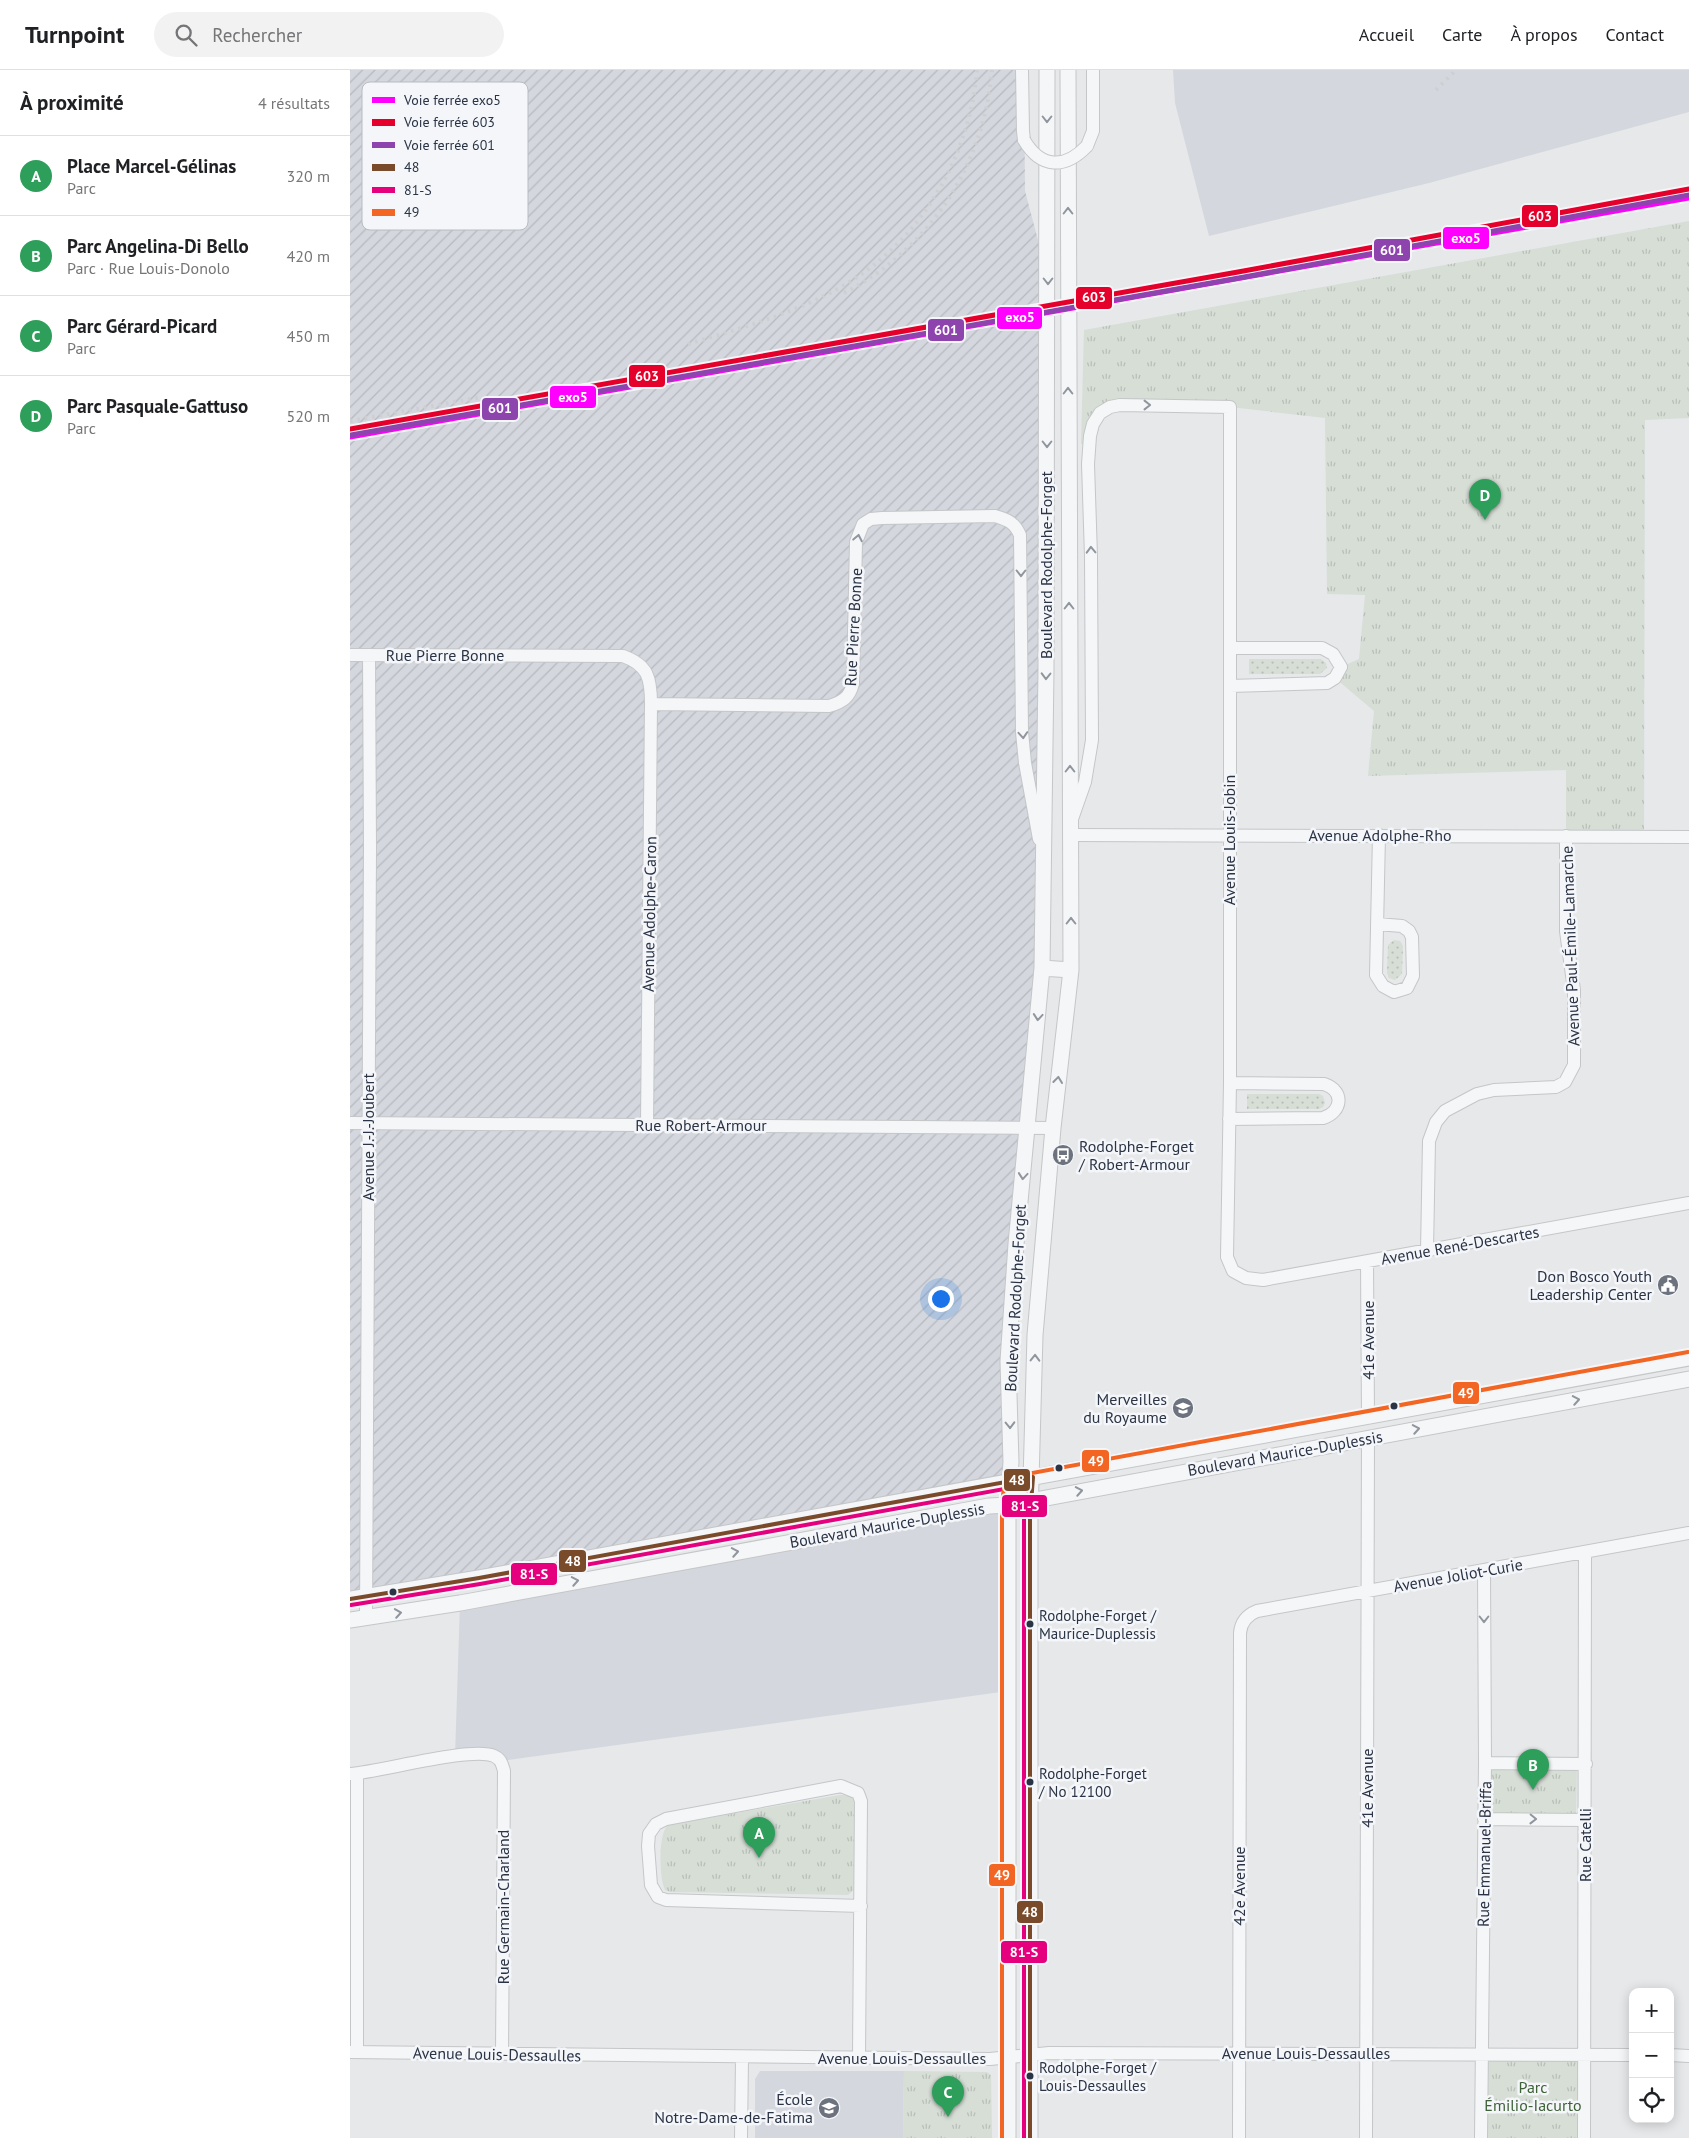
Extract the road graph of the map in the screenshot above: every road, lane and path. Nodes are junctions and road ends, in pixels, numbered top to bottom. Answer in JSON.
{"nodes":[{"id":1,"x":1022,"y":70,"type":"edge"},
{"id":2,"x":1047,"y":70,"type":"edge"},
{"id":3,"x":1068,"y":70,"type":"edge"},
{"id":4,"x":1093,"y":70,"type":"edge"},
{"id":5,"x":1230,"y":407,"type":"joint"},
{"id":6,"x":1230,"y":648,"type":"junction"},
{"id":7,"x":350,"y":655,"type":"edge"},
{"id":8,"x":368,"y":655,"type":"junction"},
{"id":9,"x":1230,"y":686,"type":"junction"},
{"id":10,"x":651,"y":704,"type":"junction"},
{"id":11,"x":1071,"y":829,"type":"junction"},
{"id":12,"x":1379,"y":835,"type":"junction"},
{"id":13,"x":1229,"y":836,"type":"junction"},
{"id":14,"x":1566,"y":836,"type":"junction"},
{"id":15,"x":1689,"y":837,"type":"edge"},
{"id":16,"x":1044,"y":865,"type":"junction"},
{"id":17,"x":1376,"y":924,"type":"junction"},
{"id":18,"x":1042,"y":968,"type":"junction"},
{"id":19,"x":1071,"y":970,"type":"junction"},
{"id":20,"x":1230,"y":1083,"type":"junction"},
{"id":21,"x":1229,"y":1119,"type":"junction"},
{"id":22,"x":350,"y":1123,"type":"edge"},
{"id":23,"x":368,"y":1123,"type":"junction"},
{"id":24,"x":647,"y":1124,"type":"junction"},
{"id":25,"x":1027,"y":1127,"type":"junction"},
{"id":26,"x":1053,"y":1128,"type":"junction"},
{"id":27,"x":1689,"y":1203,"type":"edge"},
{"id":28,"x":1427,"y":1251,"type":"junction"},
{"id":29,"x":1367,"y":1262,"type":"junction"},
{"id":30,"x":1233,"y":1271,"type":"joint"},
{"id":31,"x":1689,"y":1358,"type":"edge"},
{"id":32,"x":1689,"y":1379,"type":"edge"},
{"id":33,"x":1368,"y":1417,"type":"junction"},
{"id":34,"x":1368,"y":1438,"type":"junction"},
{"id":35,"x":1033,"y":1477,"type":"junction"},
{"id":36,"x":1010,"y":1482,"type":"junction"},
{"id":37,"x":1031,"y":1500,"type":"junction"},
{"id":38,"x":1008,"y":1505,"type":"junction"},
{"id":39,"x":1689,"y":1533,"type":"edge"},
{"id":40,"x":1585,"y":1552,"type":"junction"},
{"id":41,"x":1484,"y":1570,"type":"junction"},
{"id":42,"x":1368,"y":1591,"type":"junction"},
{"id":43,"x":366,"y":1597,"type":"junction"},
{"id":44,"x":350,"y":1599,"type":"edge"},
{"id":45,"x":366,"y":1618,"type":"junction"},
{"id":46,"x":350,"y":1620,"type":"edge"},
{"id":47,"x":1240,"y":1633,"type":"joint"},
{"id":48,"x":1485,"y":1763,"type":"junction"},
{"id":49,"x":1586,"y":1764,"type":"junction"},
{"id":50,"x":353,"y":1774,"type":"edge"},
{"id":51,"x":1484,"y":1819,"type":"junction"},
{"id":52,"x":1584,"y":1820,"type":"junction"},
{"id":53,"x":861,"y":1906,"type":"junction"},
{"id":54,"x":354,"y":2052,"type":"edge"},
{"id":55,"x":1366,"y":2053,"type":"junction"},
{"id":56,"x":502,"y":2054,"type":"junction"},
{"id":57,"x":1239,"y":2054,"type":"junction"},
{"id":58,"x":1481,"y":2054,"type":"junction"},
{"id":59,"x":1585,"y":2054,"type":"junction"},
{"id":60,"x":1629,"y":2054,"type":"edge"},
{"id":61,"x":1030,"y":2055,"type":"junction"},
{"id":62,"x":1674,"y":2055,"type":"edge"},
{"id":63,"x":1689,"y":2056,"type":"edge"},
{"id":64,"x":1008,"y":2057,"type":"junction"},
{"id":65,"x":742,"y":2058,"type":"junction"},
{"id":66,"x":859,"y":2058,"type":"junction"},
{"id":67,"x":741,"y":2138,"type":"edge"},
{"id":68,"x":1008,"y":2138,"type":"edge"},
{"id":69,"x":1030,"y":2138,"type":"edge"},
{"id":70,"x":1239,"y":2138,"type":"edge"},
{"id":71,"x":1366,"y":2138,"type":"edge"},
{"id":72,"x":1481,"y":2138,"type":"edge"},
{"id":73,"x":1584,"y":2138,"type":"edge"}],
"edges":[{"from":1,"to":4,"type":"street","bridge":true},
{"from":2,"to":16,"type":"street","name":"Boulevard Rodolphe-Forget","one_way":true},
{"from":11,"to":3,"type":"street","name":"Boulevard Rodolphe-Forget","one_way":true},
{"from":5,"to":6,"type":"street","name":"Avenue Louis-Jobin"},
{"from":11,"to":5,"type":"street","name":"Boulevard Rodolphe-Forget","one_way":true},
{"from":6,"to":9,"type":"street","name":"Avenue Louis-Jobin"},
{"from":6,"to":9,"type":"street"},
{"from":7,"to":8,"type":"street","name":"Rue Pierre Bonne"},
{"from":8,"to":10,"type":"street","name":"Rue Pierre Bonne"},
{"from":8,"to":23,"type":"street","name":"Avenue J.-J.-Joubert"},
{"from":9,"to":13,"type":"street","name":"Avenue Louis-Jobin"},
{"from":10,"to":16,"type":"street","name":"Rue Pierre Bonne","one_way":true},
{"from":10,"to":24,"type":"street","name":"Avenue Adolphe-Caron"},
{"from":11,"to":13,"type":"street","name":"Avenue Adolphe-Rho"},
{"from":19,"to":11,"type":"street","name":"Boulevard Rodolphe-Forget","one_way":true},
{"from":12,"to":13,"type":"street","name":"Avenue Adolphe-Rho"},
{"from":12,"to":14,"type":"street","name":"Avenue Adolphe-Rho"},
{"from":12,"to":17,"type":"street"},
{"from":13,"to":20,"type":"street","name":"Avenue Louis-Jobin"},
{"from":14,"to":15,"type":"street","name":"Avenue Adolphe-Rho"},
{"from":14,"to":28,"type":"street","name":"Avenue Paul-Émile-Lamarche"},
{"from":16,"to":18,"type":"street","name":"Boulevard Rodolphe-Forget"},
{"from":17,"to":17,"type":"street"},
{"from":18,"to":19,"type":"street"},
{"from":18,"to":25,"type":"street","name":"Boulevard Rodolphe-Forget","one_way":true},
{"from":26,"to":19,"type":"street","name":"Boulevard Rodolphe-Forget","one_way":true},
{"from":20,"to":21,"type":"street","name":"Avenue Louis-Jobin"},
{"from":20,"to":21,"type":"street"},
{"from":21,"to":30,"type":"street","name":"Avenue Louis-Jobin"},
{"from":22,"to":23,"type":"street","name":"Rue Robert-Armour"},
{"from":23,"to":24,"type":"street","name":"Rue Robert-Armour"},
{"from":23,"to":43,"type":"street","name":"Avenue J.-J.-Joubert"},
{"from":24,"to":25,"type":"street","name":"Rue Robert-Armour"},
{"from":25,"to":26,"type":"street","name":"Rue Robert-Armour"},
{"from":25,"to":36,"type":"street","name":"Boulevard Rodolphe-Forget","one_way":true},
{"from":35,"to":26,"type":"street","name":"Boulevard Rodolphe-Forget","one_way":true},
{"from":27,"to":28,"type":"street","name":"Avenue René-Descartes"},
{"from":28,"to":29,"type":"street","name":"Avenue René-Descartes"},
{"from":29,"to":30,"type":"street","name":"Avenue René-Descartes"},
{"from":29,"to":33,"type":"street","name":"41e Avenue"},
{"from":31,"to":33,"type":"street","name":"Boulevard Maurice-Duplessis"},
{"from":34,"to":32,"type":"street","name":"Boulevard Maurice-Duplessis","one_way":true},
{"from":33,"to":35,"type":"street","name":"Boulevard Maurice-Duplessis"},
{"from":37,"to":34,"type":"street","name":"Boulevard Maurice-Duplessis","one_way":true},
{"from":34,"to":42,"type":"street","name":"41e Avenue"},
{"from":35,"to":36,"type":"street","name":"Boulevard Maurice-Duplessis"},
{"from":35,"to":37,"type":"street","name":"Boulevard Rodolphe-Forget"},
{"from":36,"to":38,"type":"street","name":"Boulevard Rodolphe-Forget"},
{"from":36,"to":43,"type":"street","name":"Boulevard Maurice-Duplessis"},
{"from":37,"to":38,"type":"street","name":"Boulevard Maurice-Duplessis"},
{"from":37,"to":61,"type":"street","name":"Boulevard Rodolphe-Forget"},
{"from":45,"to":38,"type":"street","name":"Boulevard Maurice-Duplessis","one_way":true},
{"from":38,"to":64,"type":"street","name":"Boulevard Rodolphe-Forget"},
{"from":39,"to":40,"type":"street","name":"Avenue Joliot-Curie"},
{"from":40,"to":41,"type":"street","name":"Avenue Joliot-Curie"},
{"from":40,"to":49,"type":"street","name":"Rue Catelli"},
{"from":41,"to":42,"type":"street","name":"Avenue Joliot-Curie"},
{"from":41,"to":48,"type":"street","name":"Rue Emmanuel-Briffa","one_way":true},
{"from":42,"to":47,"type":"street","name":"Avenue Joliot-Curie"},
{"from":42,"to":55,"type":"street","name":"41e Avenue"},
{"from":43,"to":44,"type":"street","name":"Boulevard Maurice-Duplessis"},
{"from":43,"to":45,"type":"street","name":"Avenue J.-J.-Joubert"},
{"from":45,"to":46,"type":"street","name":"Boulevard Maurice-Duplessis"},
{"from":47,"to":57,"type":"street","name":"42e Avenue"},
{"from":48,"to":49,"type":"street"},
{"from":48,"to":51,"type":"street","name":"Rue Emmanuel-Briffa"},
{"from":49,"to":52,"type":"street","name":"Rue Catelli"},
{"from":50,"to":54,"type":"street"},
{"from":50,"to":56,"type":"street","name":"Rue Germain-Charland"},
{"from":51,"to":52,"type":"street","one_way":true},
{"from":51,"to":58,"type":"street","name":"Rue Emmanuel-Briffa"},
{"from":52,"to":59,"type":"street","name":"Rue Catelli"},
{"from":53,"to":53,"type":"street"},
{"from":53,"to":66,"type":"street"},
{"from":54,"to":56,"type":"street","name":"Avenue Louis-Dessaulles"},
{"from":55,"to":57,"type":"street","name":"Avenue Louis-Dessaulles"},
{"from":55,"to":58,"type":"street","name":"Avenue Louis-Dessaulles"},
{"from":55,"to":71,"type":"street","name":"41e Avenue"},
{"from":56,"to":65,"type":"street","name":"Avenue Louis-Dessaulles"},
{"from":57,"to":61,"type":"street","name":"Avenue Louis-Dessaulles"},
{"from":57,"to":70,"type":"street","name":"42e Avenue"},
{"from":58,"to":59,"type":"street","name":"Avenue Louis-Dessaulles"},
{"from":58,"to":72,"type":"street","name":"Rue Emmanuel-Briffa"},
{"from":59,"to":60,"type":"street","name":"Avenue Louis-Dessaulles"},
{"from":59,"to":73,"type":"street","name":"Rue Catelli"},
{"from":61,"to":64,"type":"street","name":"Avenue Louis-Dessaulles"},
{"from":61,"to":69,"type":"street","name":"Boulevard Rodolphe-Forget"},
{"from":62,"to":63,"type":"street"},
{"from":64,"to":66,"type":"street","name":"Avenue Louis-Dessaulles"},
{"from":64,"to":68,"type":"street","name":"Boulevard Rodolphe-Forget"},
{"from":65,"to":66,"type":"street","name":"Avenue Louis-Dessaulles"},
{"from":65,"to":67,"type":"street"}]}
